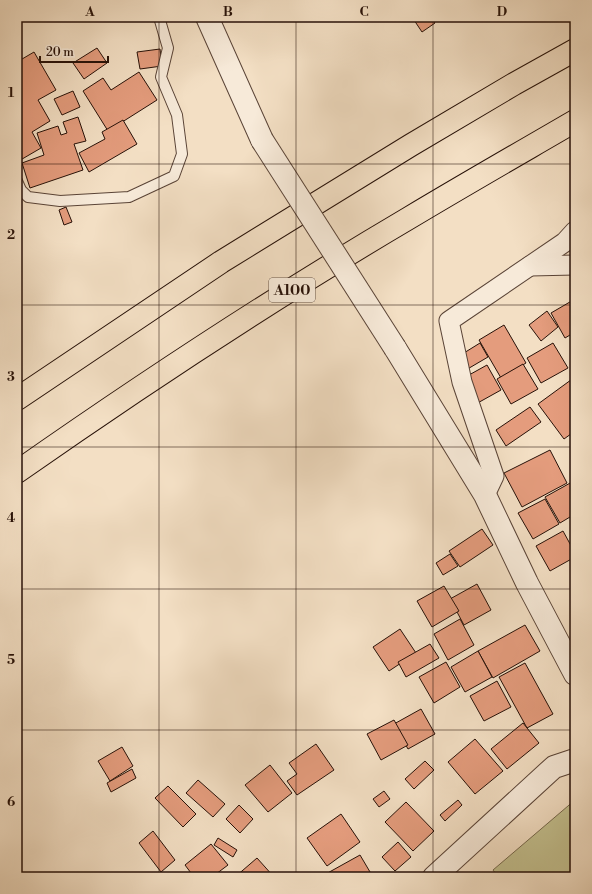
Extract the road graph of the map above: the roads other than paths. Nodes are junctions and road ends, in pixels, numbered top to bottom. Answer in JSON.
{"nodes":[{"id":1,"x":159,"y":17,"type":"edge"},
{"id":2,"x":207,"y":17,"type":"edge"},
{"id":3,"x":575,"y":50,"type":"edge"},
{"id":4,"x":575,"y":121,"type":"edge"},
{"id":5,"x":17,"y":181,"type":"edge"},
{"id":6,"x":575,"y":231,"type":"edge"},
{"id":7,"x":575,"y":265,"type":"edge"},
{"id":8,"x":530,"y":266,"type":"junction"},
{"id":9,"x":17,"y":399,"type":"edge"},
{"id":10,"x":17,"y":472,"type":"edge"},
{"id":11,"x":485,"y":495,"type":"junction"},
{"id":12,"x":575,"y":674,"type":"edge"},
{"id":13,"x":575,"y":760,"type":"edge"},
{"id":14,"x":434,"y":877,"type":"edge"}],
"edges":[{"from":1,"to":5,"type":"lane"},
{"from":2,"to":11,"type":"street","bridge":true},
{"from":3,"to":9,"type":"highway"},
{"from":4,"to":10,"type":"highway","name":"A100","number":"A100"},
{"from":6,"to":8,"type":"street"},
{"from":7,"to":8,"type":"street"},
{"from":8,"to":11,"type":"street"},
{"from":11,"to":12,"type":"street"},
{"from":13,"to":14,"type":"street"}]}
